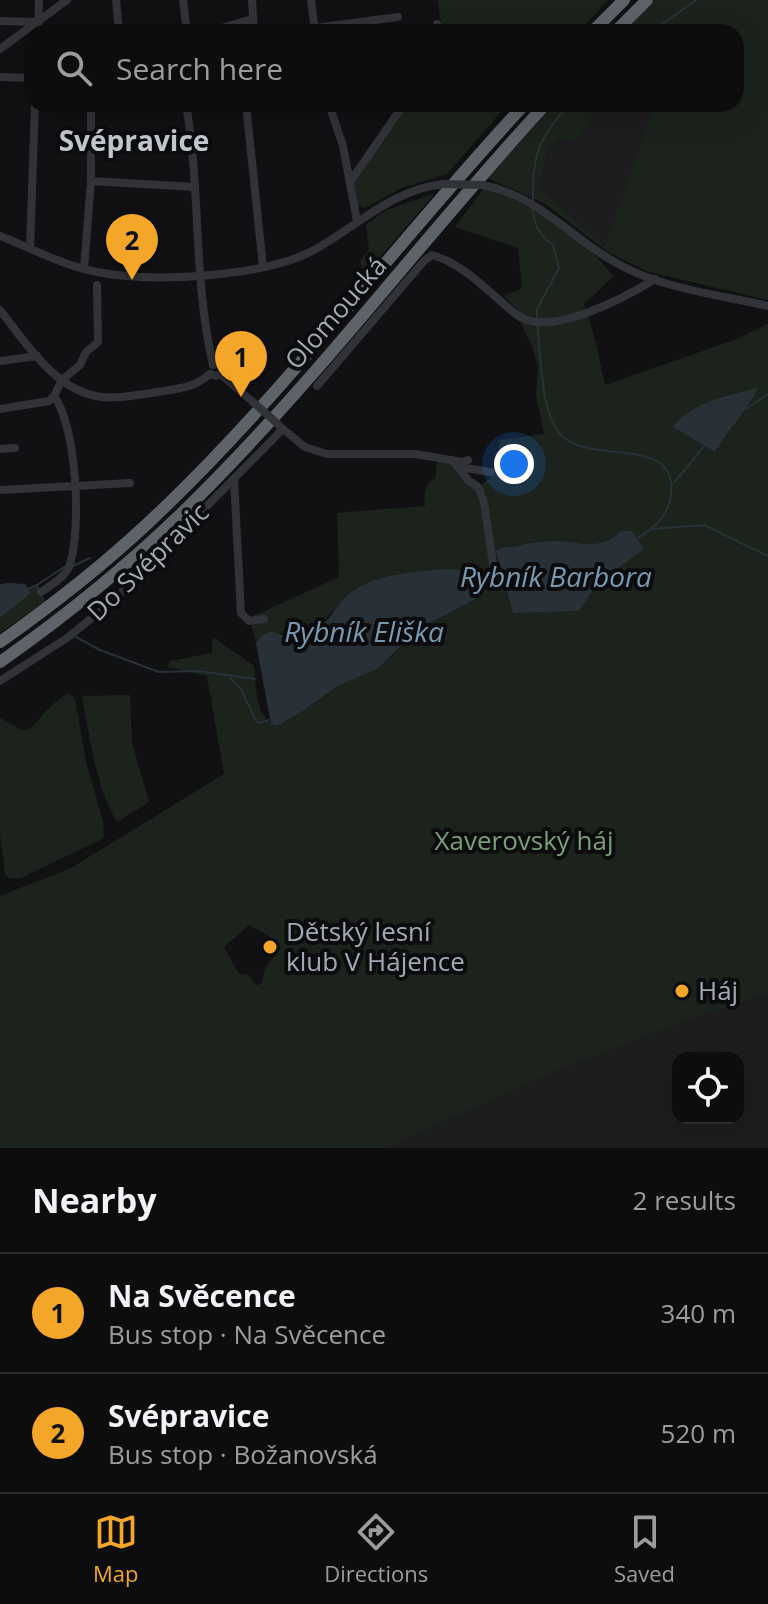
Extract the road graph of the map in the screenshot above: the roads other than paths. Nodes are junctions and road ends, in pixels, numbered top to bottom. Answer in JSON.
{"nodes":[{"id":1,"x":39,"y":0,"type":"edge"},
{"id":2,"x":67,"y":0,"type":"edge"},
{"id":3,"x":116,"y":0,"type":"edge"},
{"id":4,"x":183,"y":0,"type":"edge"},
{"id":5,"x":252,"y":0,"type":"edge"},
{"id":6,"x":311,"y":0,"type":"edge"},
{"id":7,"x":624,"y":0,"type":"edge"},
{"id":8,"x":647,"y":0,"type":"edge"},
{"id":9,"x":398,"y":17,"type":"dead end"},
{"id":10,"x":252,"y":19,"type":"junction"},
{"id":11,"x":0,"y":21,"type":"edge"},
{"id":12,"x":39,"y":22,"type":"junction"},
{"id":13,"x":36,"y":24,"type":"edge"},
{"id":14,"x":118,"y":24,"type":"edge"},
{"id":15,"x":186,"y":24,"type":"edge"},
{"id":16,"x":235,"y":24,"type":"edge"},
{"id":17,"x":253,"y":24,"type":"edge"},
{"id":18,"x":314,"y":24,"type":"edge"},
{"id":19,"x":353,"y":24,"type":"edge"},
{"id":20,"x":600,"y":24,"type":"edge"},
{"id":21,"x":623,"y":24,"type":"edge"},
{"id":22,"x":24,"y":32,"type":"edge"},
{"id":23,"x":0,"y":49,"type":"edge"},
{"id":24,"x":0,"y":77,"type":"edge"},
{"id":25,"x":24,"y":78,"type":"edge"},
{"id":26,"x":35,"y":112,"type":"edge"},
{"id":27,"x":91,"y":112,"type":"edge"},
{"id":28,"x":187,"y":112,"type":"edge"},
{"id":29,"x":247,"y":112,"type":"edge"},
{"id":30,"x":335,"y":112,"type":"edge"},
{"id":31,"x":398,"y":112,"type":"edge"},
{"id":32,"x":518,"y":112,"type":"edge"},
{"id":33,"x":539,"y":112,"type":"edge"},
{"id":34,"x":91,"y":181,"type":"junction"},
{"id":35,"x":350,"y":182,"type":"junction"},
{"id":36,"x":195,"y":187,"type":"junction"},
{"id":37,"x":357,"y":221,"type":"junction"},
{"id":38,"x":0,"y":236,"type":"edge"},
{"id":39,"x":30,"y":248,"type":"junction"},
{"id":40,"x":263,"y":267,"type":"junction"},
{"id":41,"x":84,"y":269,"type":"junction"},
{"id":42,"x":199,"y":275,"type":"junction"},
{"id":43,"x":655,"y":279,"type":"junction"},
{"id":44,"x":97,"y":285,"type":"dead end"},
{"id":45,"x":768,"y":306,"type":"edge"},
{"id":46,"x":0,"y":310,"type":"edge"},
{"id":47,"x":37,"y":356,"type":"junction"},
{"id":48,"x":0,"y":361,"type":"edge"},
{"id":49,"x":215,"y":371,"type":"junction"},
{"id":50,"x":62,"y":380,"type":"junction"},
{"id":51,"x":317,"y":386,"type":"dead end"},
{"id":52,"x":54,"y":396,"type":"junction"},
{"id":53,"x":0,"y":409,"type":"edge"},
{"id":54,"x":281,"y":427,"type":"junction"},
{"id":55,"x":15,"y":448,"type":"dead end"},
{"id":56,"x":0,"y":449,"type":"edge"},
{"id":57,"x":468,"y":460,"type":"dead end"},
{"id":58,"x":454,"y":463,"type":"junction"},
{"id":59,"x":491,"y":472,"type":"dead end"},
{"id":60,"x":234,"y":479,"type":"junction"},
{"id":61,"x":130,"y":483,"type":"dead end"},
{"id":62,"x":76,"y":486,"type":"junction"},
{"id":63,"x":0,"y":490,"type":"edge"},
{"id":64,"x":494,"y":571,"type":"dead end"},
{"id":65,"x":41,"y":592,"type":"dead end"},
{"id":66,"x":264,"y":619,"type":"dead end"},
{"id":67,"x":0,"y":642,"type":"edge"},
{"id":68,"x":0,"y":662,"type":"edge"},
{"id":69,"x":0,"y":681,"type":"edge"}],
"edges":[{"from":1,"to":12,"type":"street"},
{"from":2,"to":12,"type":"street"},
{"from":3,"to":14,"type":"street"},
{"from":4,"to":15,"type":"street"},
{"from":5,"to":10,"type":"street"},
{"from":6,"to":18,"type":"street"},
{"from":7,"to":20,"type":"highway"},
{"from":8,"to":21,"type":"highway"},
{"from":9,"to":19,"type":"street"},
{"from":10,"to":16,"type":"street"},
{"from":10,"to":17,"type":"street"},
{"from":11,"to":12,"type":"street"},
{"from":12,"to":13,"type":"street"},
{"from":22,"to":23,"type":"street"},
{"from":24,"to":25,"type":"street"},
{"from":26,"to":39,"type":"street"},
{"from":27,"to":34,"type":"street"},
{"from":28,"to":36,"type":"street"},
{"from":29,"to":40,"type":"street"},
{"from":30,"to":35,"type":"street"},
{"from":31,"to":35,"type":"street"},
{"from":32,"to":67,"type":"highway","name":"Olomoucká"},
{"from":33,"to":68,"type":"highway","name":"Olomoucká"},
{"from":34,"to":36,"type":"street"},
{"from":34,"to":41,"type":"street"},
{"from":35,"to":37,"type":"street"},
{"from":36,"to":42,"type":"street"},
{"from":37,"to":40,"type":"street"},
{"from":37,"to":43,"type":"street","bridge":true},
{"from":38,"to":39,"type":"street"},
{"from":39,"to":41,"type":"street"},
{"from":40,"to":42,"type":"street"},
{"from":41,"to":42,"type":"street"},
{"from":42,"to":49,"type":"street"},
{"from":43,"to":45,"type":"street"},
{"from":43,"to":51,"type":"street"},
{"from":44,"to":50,"type":"street"},
{"from":46,"to":47,"type":"street"},
{"from":47,"to":48,"type":"street"},
{"from":47,"to":50,"type":"street"},
{"from":49,"to":50,"type":"street"},
{"from":49,"to":54,"type":"street","bridge":true},
{"from":50,"to":52,"type":"street"},
{"from":52,"to":53,"type":"street"},
{"from":52,"to":62,"type":"street"},
{"from":54,"to":58,"type":"street"},
{"from":54,"to":60,"type":"street","name":"Do Svépravic"},
{"from":55,"to":56,"type":"street"},
{"from":57,"to":58,"type":"street"},
{"from":58,"to":59,"type":"street"},
{"from":58,"to":64,"type":"street"},
{"from":60,"to":66,"type":"street"},
{"from":60,"to":69,"type":"street","name":"Do Svépravic"},
{"from":61,"to":62,"type":"street"},
{"from":62,"to":63,"type":"street"},
{"from":62,"to":65,"type":"street"}]}
